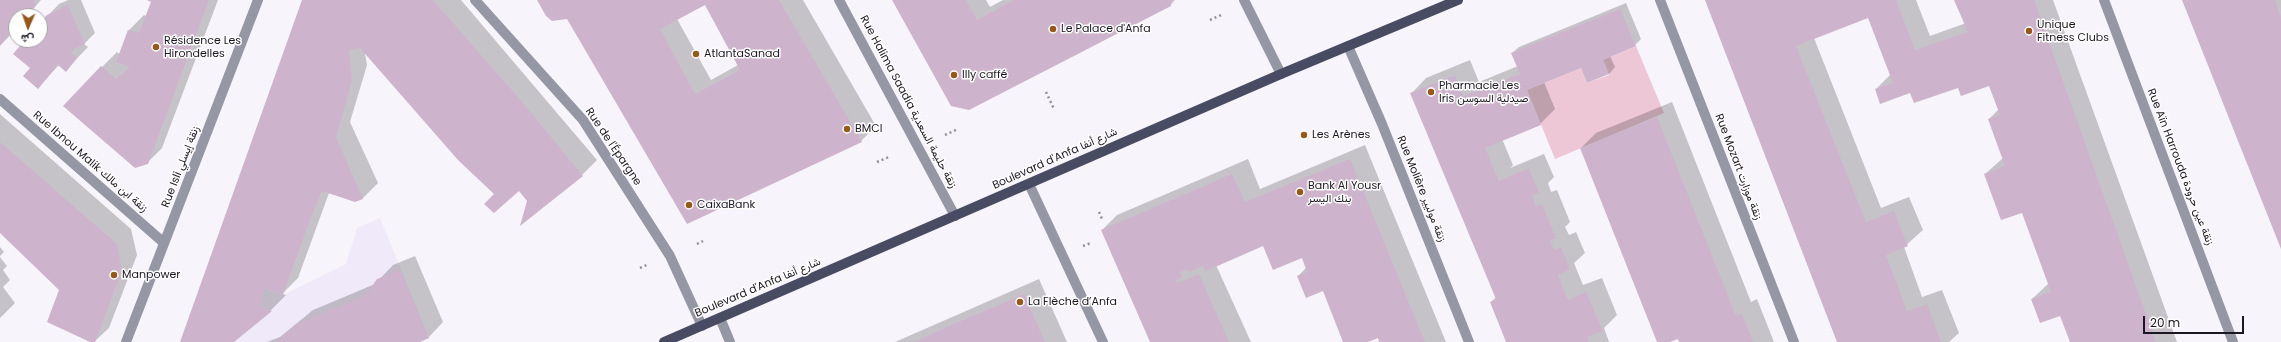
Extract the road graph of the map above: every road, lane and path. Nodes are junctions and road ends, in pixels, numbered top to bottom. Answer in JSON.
{"nodes":[{"id":1,"x":258,"y":0,"type":"edge"},
{"id":2,"x":475,"y":0,"type":"edge"},
{"id":3,"x":839,"y":0,"type":"edge"},
{"id":4,"x":1244,"y":0,"type":"edge"},
{"id":5,"x":1458,"y":0,"type":"edge"},
{"id":6,"x":1660,"y":0,"type":"edge"},
{"id":7,"x":2104,"y":0,"type":"edge"},
{"id":8,"x":1221,"y":15,"type":"dead end"},
{"id":9,"x":1210,"y":20,"type":"dead end"},
{"id":10,"x":1348,"y":46,"type":"junction"},
{"id":11,"x":1281,"y":74,"type":"junction"},
{"id":12,"x":1046,"y":92,"type":"dead end"},
{"id":13,"x":0,"y":99,"type":"edge"},
{"id":14,"x":1054,"y":109,"type":"dead end"},
{"id":15,"x":958,"y":129,"type":"dead end"},
{"id":16,"x":945,"y":134,"type":"dead end"},
{"id":17,"x":889,"y":157,"type":"dead end"},
{"id":18,"x":877,"y":162,"type":"dead end"},
{"id":19,"x":1029,"y":184,"type":"junction"},
{"id":20,"x":1099,"y":212,"type":"dead end"},
{"id":21,"x":955,"y":216,"type":"junction"},
{"id":22,"x":1102,"y":219,"type":"dead end"},
{"id":23,"x":703,"y":241,"type":"dead end"},
{"id":24,"x":1091,"y":242,"type":"dead end"},
{"id":25,"x":164,"y":243,"type":"junction"},
{"id":26,"x":697,"y":244,"type":"dead end"},
{"id":27,"x":1082,"y":247,"type":"dead end"},
{"id":28,"x":649,"y":264,"type":"dead end"},
{"id":29,"x":640,"y":268,"type":"dead end"},
{"id":30,"x":720,"y":318,"type":"junction"},
{"id":31,"x":702,"y":326,"type":"junction"},
{"id":32,"x":126,"y":342,"type":"edge"},
{"id":33,"x":664,"y":342,"type":"edge"},
{"id":34,"x":730,"y":342,"type":"edge"},
{"id":35,"x":1103,"y":342,"type":"edge"},
{"id":36,"x":1469,"y":342,"type":"edge"},
{"id":37,"x":1794,"y":342,"type":"edge"},
{"id":38,"x":2233,"y":342,"type":"edge"}],
"edges":[{"from":1,"to":25,"type":"street","name":"Rue Isli زنقة إيسلي"},
{"from":2,"to":31,"type":"street","name":"Rue de l'Épargne"},
{"from":3,"to":21,"type":"street","name":"Rue Halima Saadia زنقة حليمة السعدية"},
{"from":4,"to":11,"type":"street"},
{"from":5,"to":10,"type":"main road","name":"Boulevard d'Anfa شارع أنفا"},
{"from":6,"to":37,"type":"street","name":"Rue Mozart زنقة موزارت"},
{"from":7,"to":38,"type":"street","name":"Rue Aïn Harrouda زنقة عين حرودة"},
{"from":8,"to":9,"type":"path"},
{"from":10,"to":11,"type":"main road","name":"Boulevard d'Anfa شارع أنفا"},
{"from":10,"to":36,"type":"street","name":"Rue Molière زنقة موليير"},
{"from":11,"to":19,"type":"main road","name":"Boulevard d'Anfa شارع أنفا"},
{"from":12,"to":14,"type":"path"},
{"from":13,"to":25,"type":"street","name":"Rue Ibnou Malik زنقة ابن مالك"},
{"from":15,"to":16,"type":"path"},
{"from":17,"to":18,"type":"path"},
{"from":19,"to":21,"type":"main road","name":"Boulevard d'Anfa شارع أنفا"},
{"from":19,"to":35,"type":"street"},
{"from":20,"to":22,"type":"path"},
{"from":21,"to":30,"type":"main road","name":"Boulevard d'Anfa شارع أنفا"},
{"from":23,"to":26,"type":"path"},
{"from":24,"to":27,"type":"path"},
{"from":25,"to":32,"type":"street","name":"Rue Isli زنقة إيسلي"},
{"from":28,"to":29,"type":"path"},
{"from":30,"to":31,"type":"main road","name":"Boulevard d'Anfa شارع أنفا"},
{"from":30,"to":34,"type":"street"},
{"from":31,"to":33,"type":"main road","name":"Boulevard d'Anfa شارع أنفا"}]}
